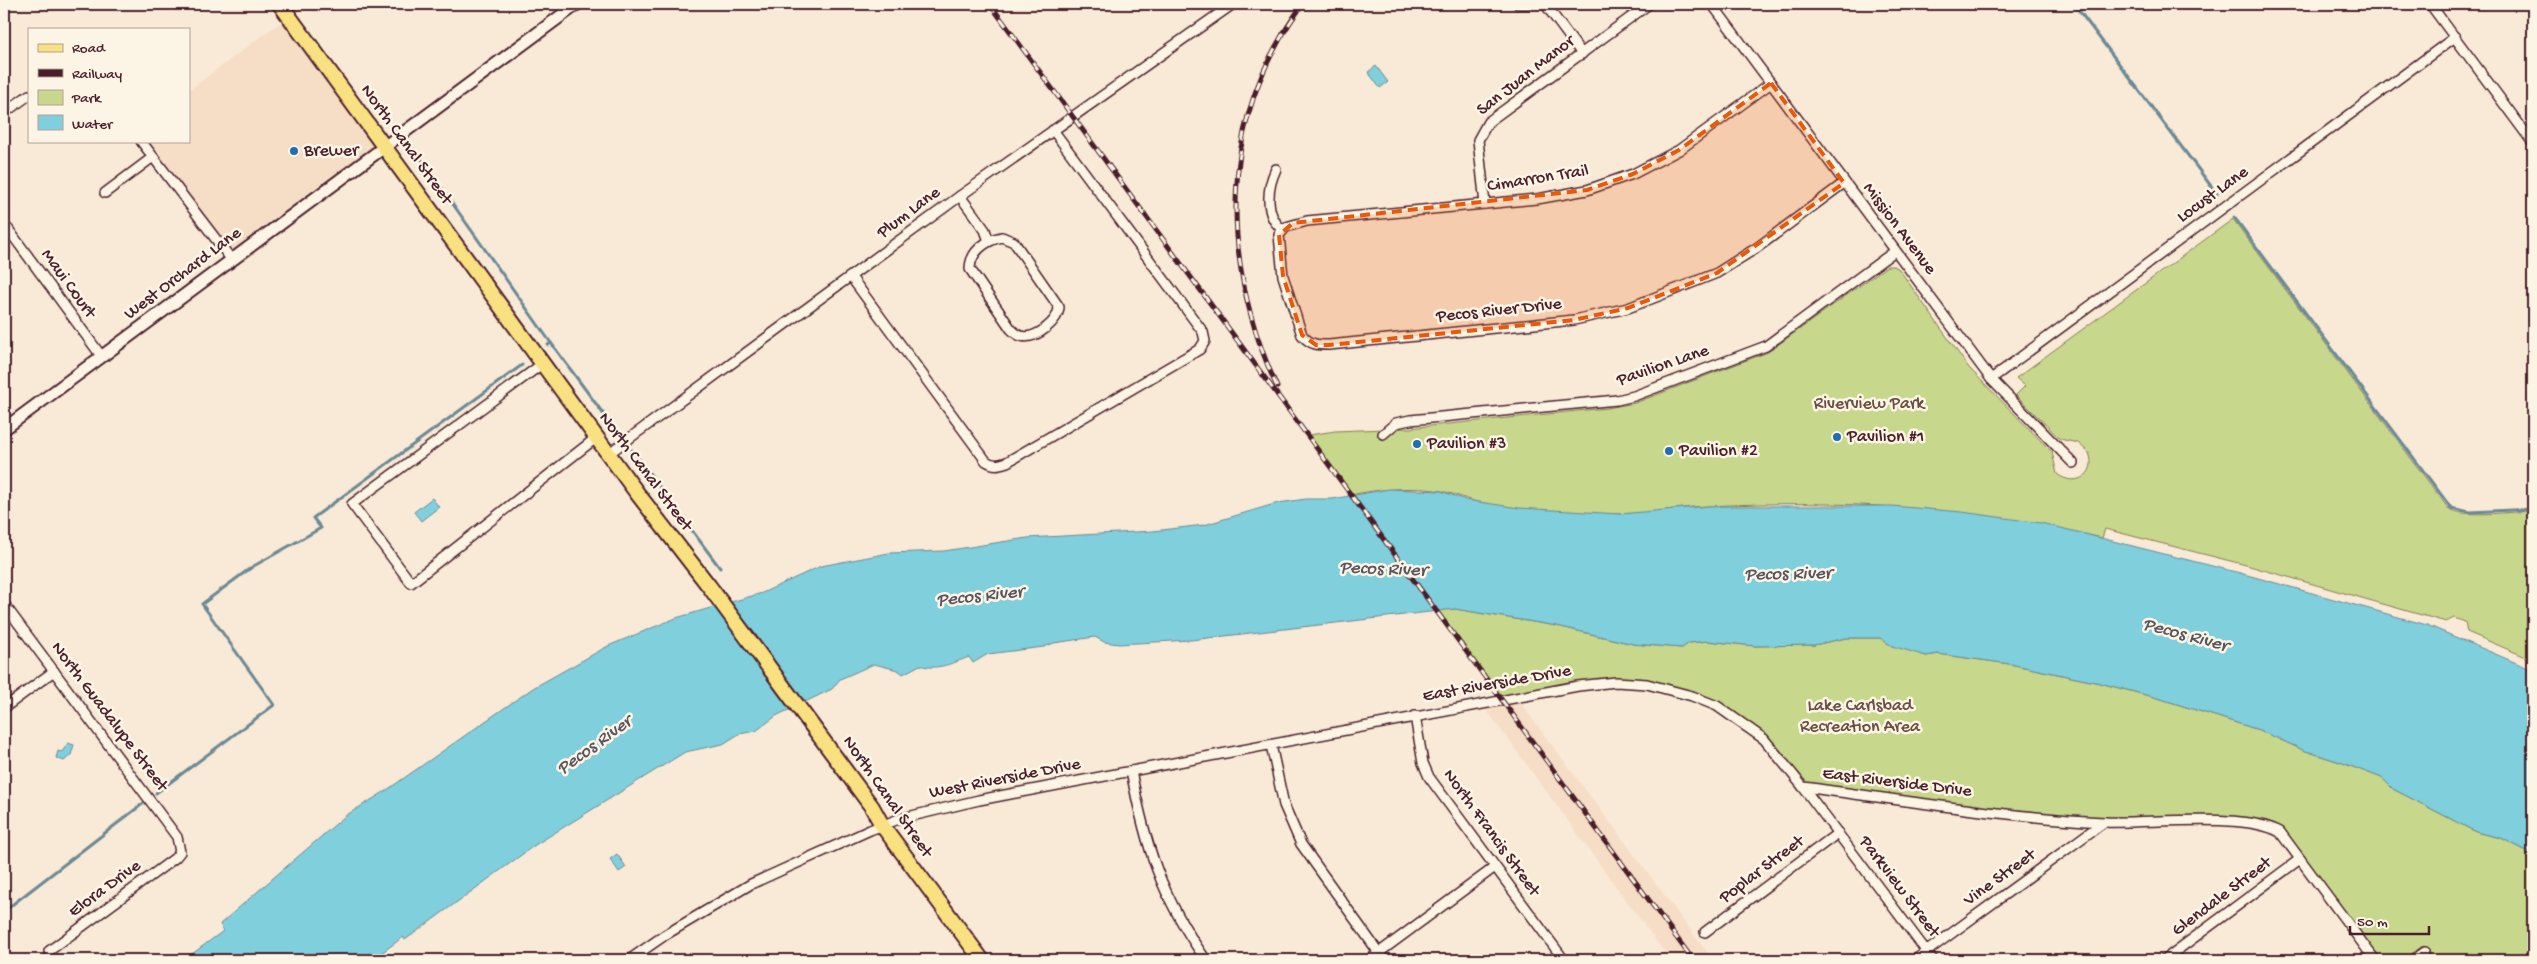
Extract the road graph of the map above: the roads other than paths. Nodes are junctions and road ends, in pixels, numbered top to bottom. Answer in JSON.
{"nodes":[{"id":1,"x":280,"y":4,"type":"edge"},
{"id":2,"x":577,"y":4,"type":"edge"},
{"id":3,"x":1233,"y":4,"type":"edge"},
{"id":4,"x":1518,"y":4,"type":"edge"},
{"id":5,"x":1528,"y":4,"type":"edge"},
{"id":6,"x":1545,"y":4,"type":"edge"},
{"id":7,"x":1650,"y":4,"type":"edge"},
{"id":8,"x":1712,"y":4,"type":"edge"},
{"id":9,"x":2430,"y":4,"type":"edge"},
{"id":10,"x":2454,"y":37,"type":"junction"},
{"id":11,"x":1582,"y":54,"type":"junction"},
{"id":12,"x":1771,"y":83,"type":"junction"},
{"id":13,"x":28,"y":96,"type":"edge"},
{"id":14,"x":4,"y":113,"type":"edge"},
{"id":15,"x":1053,"y":130,"type":"junction"},
{"id":16,"x":142,"y":142,"type":"edge"},
{"id":17,"x":2533,"y":144,"type":"edge"},
{"id":18,"x":384,"y":146,"type":"junction"},
{"id":19,"x":153,"y":157,"type":"junction"},
{"id":20,"x":1276,"y":169,"type":"dead end"},
{"id":21,"x":1844,"y":184,"type":"junction"},
{"id":22,"x":105,"y":193,"type":"dead end"},
{"id":23,"x":960,"y":196,"type":"junction"},
{"id":24,"x":1485,"y":204,"type":"junction"},
{"id":25,"x":8,"y":230,"type":"dead end"},
{"id":26,"x":1283,"y":230,"type":"junction"},
{"id":27,"x":989,"y":241,"type":"junction"},
{"id":28,"x":1895,"y":252,"type":"junction"},
{"id":29,"x":231,"y":259,"type":"junction"},
{"id":30,"x":851,"y":277,"type":"junction"},
{"id":31,"x":102,"y":357,"type":"junction"},
{"id":32,"x":542,"y":364,"type":"junction"},
{"id":33,"x":1991,"y":379,"type":"junction"},
{"id":34,"x":4,"y":429,"type":"edge"},
{"id":35,"x":1384,"y":434,"type":"dead end"},
{"id":36,"x":596,"y":438,"type":"junction"},
{"id":37,"x":608,"y":454,"type":"junction"},
{"id":38,"x":2073,"y":463,"type":"dead end"},
{"id":39,"x":4,"y":604,"type":"edge"},
{"id":40,"x":54,"y":671,"type":"junction"},
{"id":41,"x":4,"y":708,"type":"edge"},
{"id":42,"x":1415,"y":716,"type":"junction"},
{"id":43,"x":1271,"y":745,"type":"junction"},
{"id":44,"x":1131,"y":771,"type":"junction"},
{"id":45,"x":1803,"y":787,"type":"junction"},
{"id":46,"x":2104,"y":822,"type":"junction"},
{"id":47,"x":882,"y":825,"type":"junction"},
{"id":48,"x":1838,"y":833,"type":"junction"},
{"id":49,"x":180,"y":852,"type":"joint"},
{"id":50,"x":2300,"y":859,"type":"junction"},
{"id":51,"x":1495,"y":867,"type":"junction"},
{"id":52,"x":1705,"y":932,"type":"dead end"},
{"id":53,"x":49,"y":951,"type":"dead end"},
{"id":54,"x":1926,"y":952,"type":"junction"},
{"id":55,"x":2424,"y":952,"type":"dead end"},
{"id":56,"x":1382,"y":957,"type":"edge"},
{"id":57,"x":629,"y":960,"type":"edge"},
{"id":58,"x":982,"y":960,"type":"edge"},
{"id":59,"x":1206,"y":960,"type":"edge"},
{"id":60,"x":1369,"y":960,"type":"edge"},
{"id":61,"x":1564,"y":960,"type":"edge"},
{"id":62,"x":1915,"y":960,"type":"edge"},
{"id":63,"x":1933,"y":960,"type":"edge"},
{"id":64,"x":2164,"y":960,"type":"edge"},
{"id":65,"x":2375,"y":960,"type":"edge"},
{"id":66,"x":2413,"y":960,"type":"edge"}],
"edges":[{"from":1,"to":18,"type":"main road","name":"North Canal Street"},
{"from":2,"to":18,"type":"street","name":"West Orchard Lane"},
{"from":3,"to":15,"type":"street","name":"Plum Lane"},
{"from":4,"to":5,"type":"street"},
{"from":6,"to":11,"type":"street"},
{"from":7,"to":11,"type":"street","name":"San Juan Manor"},
{"from":8,"to":12,"type":"street","name":"Mission Avenue"},
{"from":9,"to":10,"type":"street"},
{"from":10,"to":17,"type":"street"},
{"from":10,"to":33,"type":"street","name":"Locust Lane"},
{"from":11,"to":24,"type":"street","name":"San Juan Manor"},
{"from":12,"to":21,"type":"street","name":"Mission Avenue"},
{"from":12,"to":24,"type":"street","name":"Cimarron Trail"},
{"from":13,"to":14,"type":"street"},
{"from":15,"to":23,"type":"street","name":"Plum Lane"},
{"from":15,"to":30,"type":"street"},
{"from":16,"to":19,"type":"street"},
{"from":18,"to":29,"type":"street","name":"West Orchard Lane"},
{"from":18,"to":32,"type":"main road","name":"North Canal Street"},
{"from":19,"to":22,"type":"street"},
{"from":19,"to":29,"type":"street"},
{"from":20,"to":26,"type":"street"},
{"from":21,"to":26,"type":"street","name":"Pecos River Drive"},
{"from":21,"to":28,"type":"street","name":"Mission Avenue"},
{"from":23,"to":27,"type":"street"},
{"from":23,"to":30,"type":"street","name":"Plum Lane"},
{"from":24,"to":26,"type":"street","name":"Cimarron Trail"},
{"from":25,"to":31,"type":"street","name":"Maui Court"},
{"from":27,"to":27,"type":"street"},
{"from":28,"to":33,"type":"street","name":"Mission Avenue"},
{"from":28,"to":35,"type":"street","name":"Pavilion Lane"},
{"from":29,"to":31,"type":"street","name":"West Orchard Lane"},
{"from":30,"to":37,"type":"street","name":"Plum Lane"},
{"from":31,"to":34,"type":"street","name":"West Orchard Lane"},
{"from":32,"to":36,"type":"main road","name":"North Canal Street"},
{"from":32,"to":36,"type":"street"},
{"from":33,"to":38,"type":"street","name":"Mission Avenue"},
{"from":36,"to":37,"type":"main road","name":"North Canal Street"},
{"from":37,"to":47,"type":"main road","name":"North Canal Street"},
{"from":39,"to":40,"type":"street","name":"North Guadalupe Street"},
{"from":40,"to":41,"type":"street"},
{"from":40,"to":49,"type":"street","name":"North Guadalupe Street"},
{"from":42,"to":43,"type":"street","name":"East Riverside Drive"},
{"from":42,"to":45,"type":"street","name":"East Riverside Drive"},
{"from":42,"to":51,"type":"street","name":"North Francis Street"},
{"from":43,"to":44,"type":"street","name":"West Riverside Drive"},
{"from":43,"to":56,"type":"street"},
{"from":44,"to":47,"type":"street","name":"West Riverside Drive"},
{"from":44,"to":59,"type":"street"},
{"from":45,"to":46,"type":"street","name":"East Riverside Drive"},
{"from":45,"to":48,"type":"street","name":"Parkview Street"},
{"from":46,"to":50,"type":"street","name":"East Riverside Drive"},
{"from":46,"to":54,"type":"street","name":"Vine Street"},
{"from":47,"to":57,"type":"street","name":"West Riverside Drive"},
{"from":47,"to":58,"type":"main road","name":"North Canal Street"},
{"from":48,"to":52,"type":"street","name":"Poplar Street"},
{"from":48,"to":54,"type":"street","name":"Parkview Street"},
{"from":49,"to":53,"type":"street","name":"Elora Drive"},
{"from":50,"to":64,"type":"street","name":"Glendale Street"},
{"from":50,"to":65,"type":"street","name":"East Riverside Drive"},
{"from":51,"to":56,"type":"street"},
{"from":51,"to":61,"type":"street","name":"North Francis Street"},
{"from":54,"to":62,"type":"street","name":"Vine Street"},
{"from":54,"to":63,"type":"street","name":"Parkview Street"},
{"from":55,"to":66,"type":"street"},
{"from":56,"to":60,"type":"street"}]}
